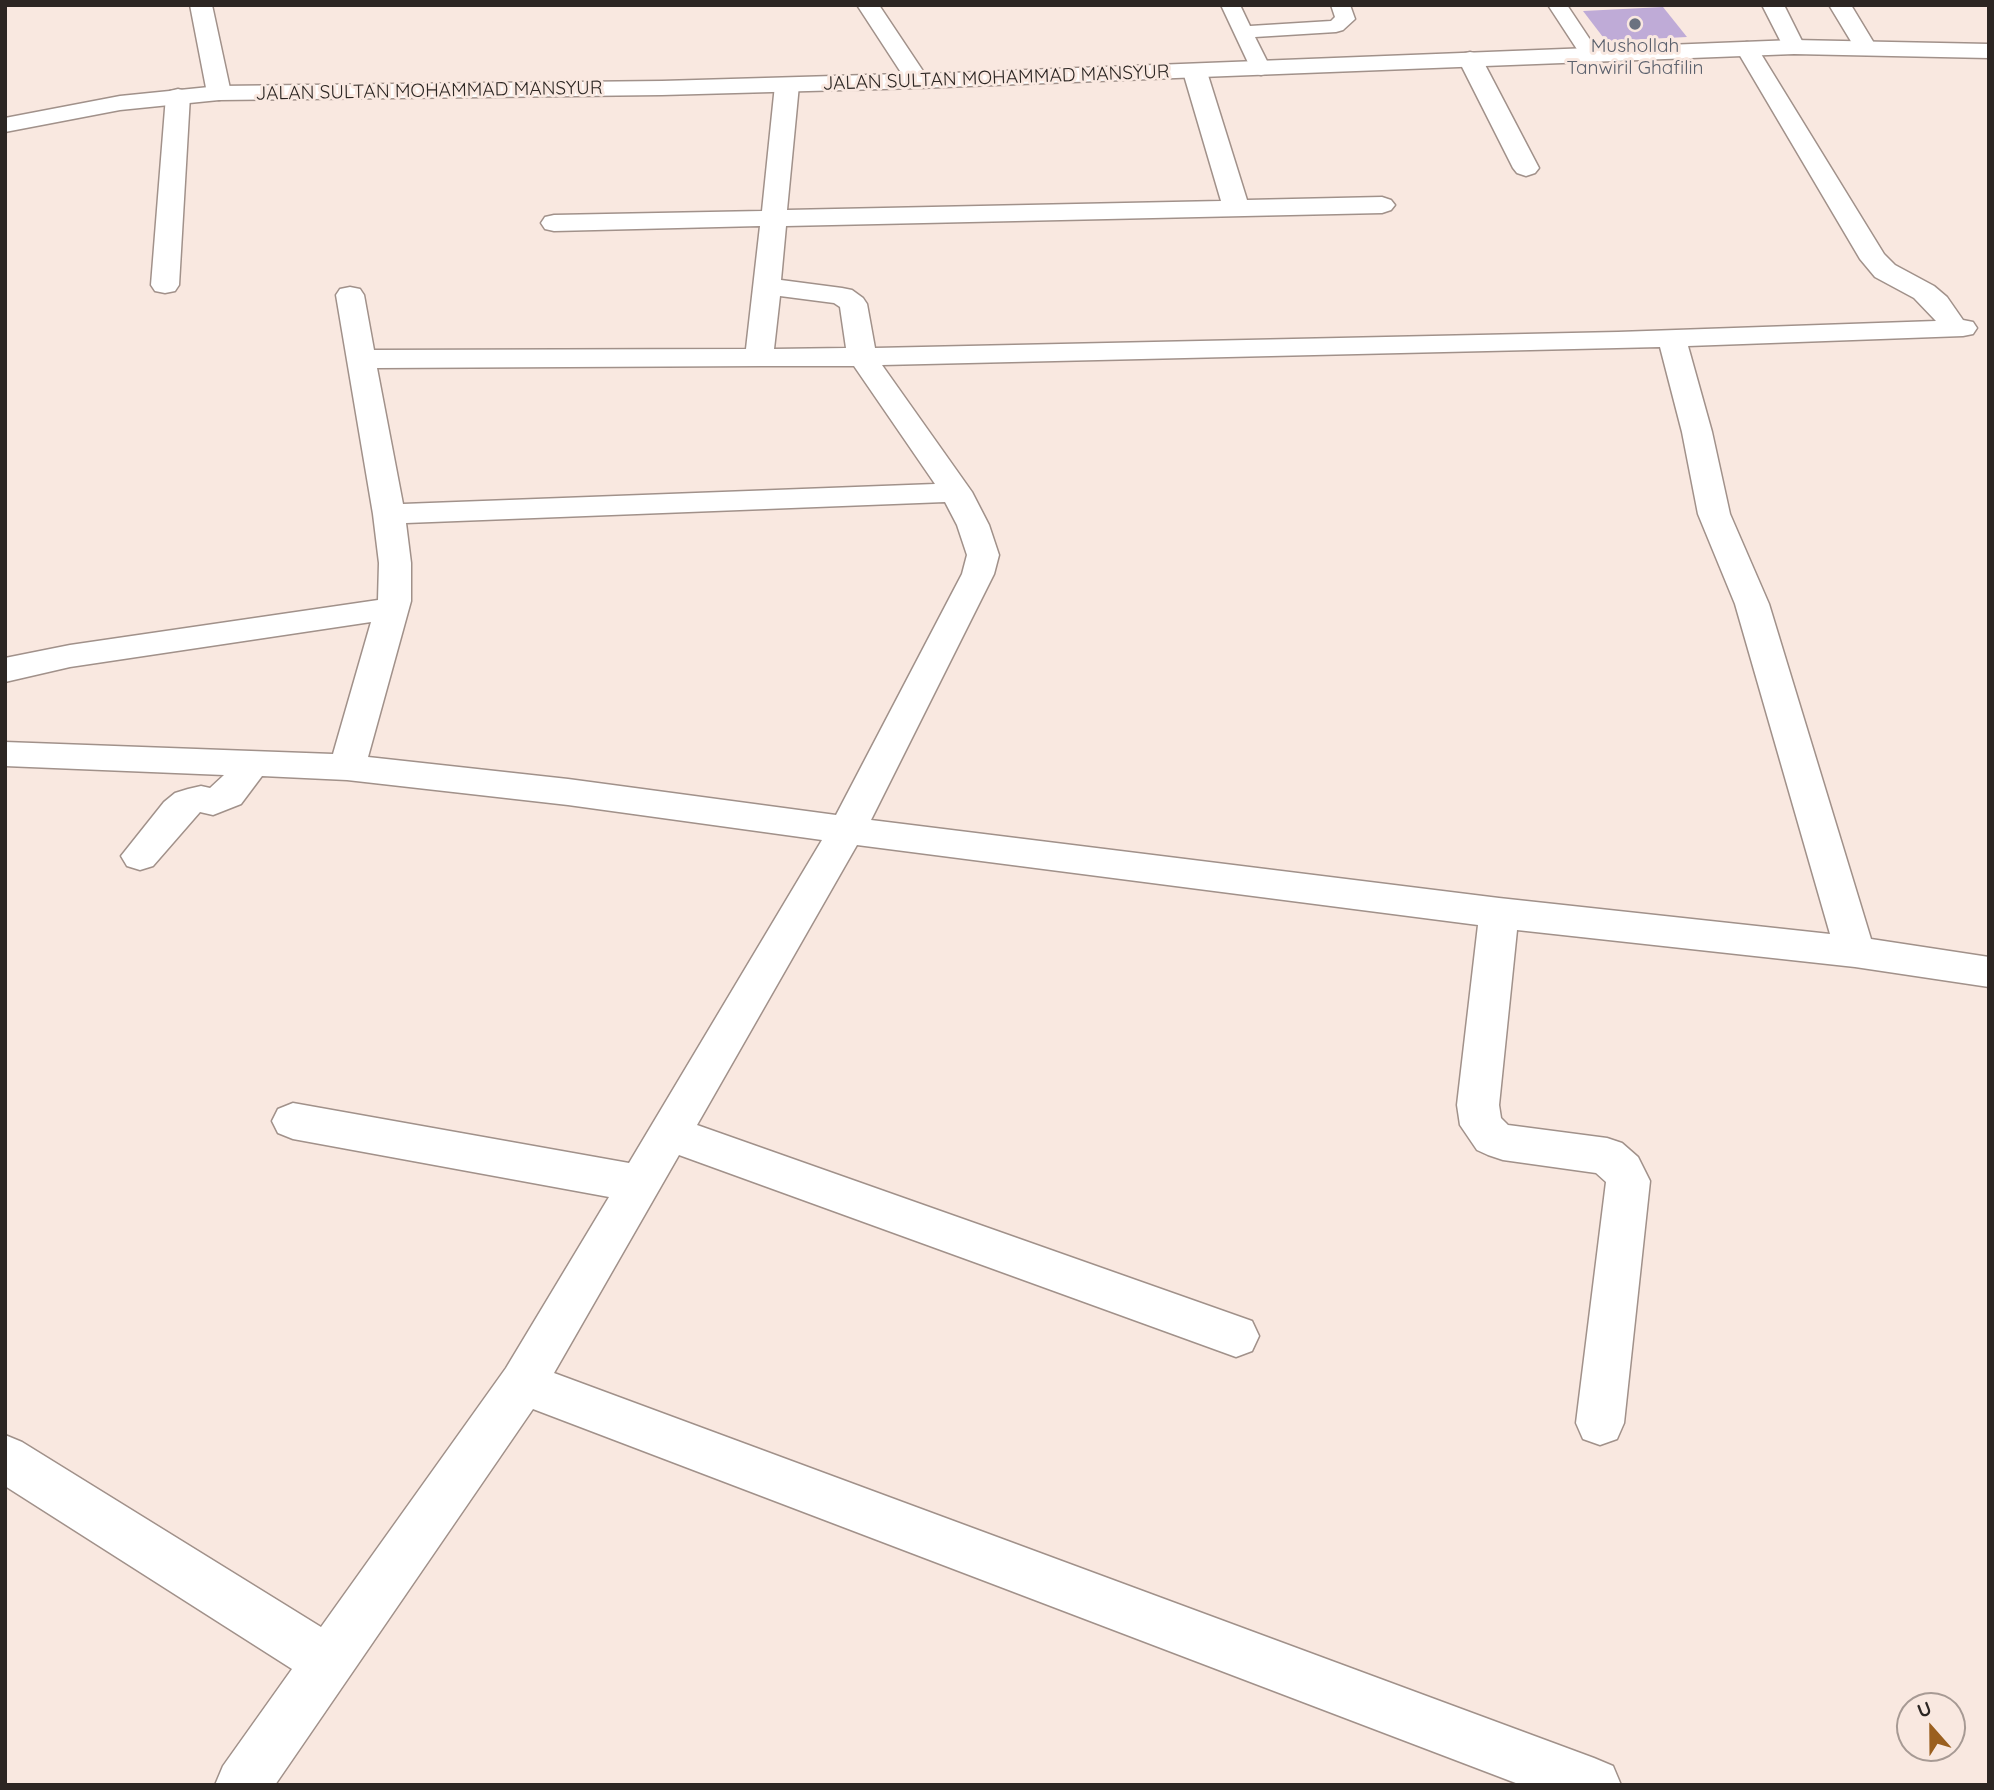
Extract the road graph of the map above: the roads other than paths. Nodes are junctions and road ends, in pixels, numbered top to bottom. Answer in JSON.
{"nodes":[{"id":1,"x":201,"y":5,"type":"edge"},
{"id":2,"x":868,"y":5,"type":"edge"},
{"id":3,"x":1230,"y":5,"type":"edge"},
{"id":4,"x":1340,"y":5,"type":"edge"},
{"id":5,"x":1557,"y":5,"type":"edge"},
{"id":6,"x":1773,"y":5,"type":"edge"},
{"id":7,"x":1840,"y":5,"type":"edge"},
{"id":8,"x":1244,"y":32,"type":"junction"},
{"id":9,"x":1794,"y":47,"type":"junction"},
{"id":10,"x":1866,"y":48,"type":"junction"},
{"id":11,"x":1746,"y":49,"type":"junction"},
{"id":12,"x":1989,"y":51,"type":"edge"},
{"id":13,"x":1591,"y":56,"type":"junction"},
{"id":14,"x":1470,"y":59,"type":"junction"},
{"id":15,"x":1261,"y":69,"type":"junction"},
{"id":16,"x":1195,"y":72,"type":"junction"},
{"id":17,"x":918,"y":81,"type":"junction"},
{"id":18,"x":787,"y":85,"type":"junction"},
{"id":19,"x":219,"y":93,"type":"junction"},
{"id":20,"x":177,"y":96,"type":"junction"},
{"id":21,"x":5,"y":125,"type":"edge"},
{"id":22,"x":1526,"y":167,"type":"dead end"},
{"id":23,"x":1382,"y":205,"type":"dead end"},
{"id":24,"x":1236,"y":207,"type":"junction"},
{"id":25,"x":773,"y":217,"type":"junction"},
{"id":26,"x":554,"y":223,"type":"dead end"},
{"id":27,"x":166,"y":285,"type":"dead end"},
{"id":28,"x":767,"y":286,"type":"junction"},
{"id":29,"x":350,"y":295,"type":"dead end"},
{"id":30,"x":1672,"y":338,"type":"junction"},
{"id":31,"x":862,"y":357,"type":"junction"},
{"id":32,"x":758,"y":358,"type":"junction"},
{"id":33,"x":362,"y":359,"type":"junction"},
{"id":34,"x":956,"y":492,"type":"junction"},
{"id":35,"x":389,"y":514,"type":"junction"},
{"id":36,"x":392,"y":608,"type":"junction"},
{"id":37,"x":5,"y":671,"type":"edge"},
{"id":38,"x":5,"y":754,"type":"edge"},
{"id":39,"x":253,"y":763,"type":"junction"},
{"id":40,"x":347,"y":767,"type":"junction"},
{"id":41,"x":847,"y":830,"type":"junction"},
{"id":42,"x":141,"y":856,"type":"dead end"},
{"id":43,"x":1499,"y":913,"type":"junction"},
{"id":44,"x":1855,"y":952,"type":"junction"},
{"id":45,"x":1989,"y":972,"type":"edge"},
{"id":46,"x":293,"y":1121,"type":"dead end"},
{"id":47,"x":671,"y":1133,"type":"junction"},
{"id":48,"x":641,"y":1184,"type":"junction"},
{"id":49,"x":1236,"y":1336,"type":"dead end"},
{"id":50,"x":523,"y":1383,"type":"junction"},
{"id":51,"x":1600,"y":1423,"type":"dead end"},
{"id":52,"x":5,"y":1458,"type":"edge"},
{"id":53,"x":329,"y":1662,"type":"junction"},
{"id":54,"x":242,"y":1785,"type":"edge"},
{"id":55,"x":1594,"y":1785,"type":"edge"}],
"edges":[{"from":1,"to":19,"type":"street"},
{"from":2,"to":17,"type":"street"},
{"from":3,"to":8,"type":"lane"},
{"from":4,"to":8,"type":"lane"},
{"from":5,"to":13,"type":"lane"},
{"from":6,"to":9,"type":"street"},
{"from":7,"to":10,"type":"street"},
{"from":8,"to":15,"type":"lane"},
{"from":9,"to":10,"type":"street","name":"JALAN SULTAN MOHAMMAD MANSYUR"},
{"from":9,"to":11,"type":"street","name":"JALAN SULTAN MOHAMMAD MANSYUR"},
{"from":10,"to":12,"type":"street","name":"JALAN SULTAN MOHAMMAD MANSYUR"},
{"from":11,"to":13,"type":"street","name":"JALAN SULTAN MOHAMMAD MANSYUR"},
{"from":11,"to":30,"type":"street"},
{"from":13,"to":14,"type":"street","name":"JALAN SULTAN MOHAMMAD MANSYUR"},
{"from":14,"to":15,"type":"street","name":"JALAN SULTAN MOHAMMAD MANSYUR"},
{"from":14,"to":22,"type":"street"},
{"from":15,"to":16,"type":"street","name":"JALAN SULTAN MOHAMMAD MANSYUR"},
{"from":16,"to":17,"type":"street","name":"JALAN SULTAN MOHAMMAD MANSYUR"},
{"from":16,"to":24,"type":"street"},
{"from":17,"to":18,"type":"street","name":"JALAN SULTAN MOHAMMAD MANSYUR"},
{"from":18,"to":19,"type":"street","name":"JALAN SULTAN MOHAMMAD MANSYUR"},
{"from":18,"to":25,"type":"street"},
{"from":19,"to":20,"type":"street","name":"JALAN SULTAN MOHAMMAD MANSYUR"},
{"from":20,"to":21,"type":"street","name":"JALAN SULTAN MOHAMMAD MANSYUR"},
{"from":20,"to":27,"type":"street"},
{"from":23,"to":24,"type":"street"},
{"from":24,"to":25,"type":"street"},
{"from":25,"to":26,"type":"street"},
{"from":25,"to":28,"type":"street"},
{"from":28,"to":31,"type":"street"},
{"from":28,"to":32,"type":"street"},
{"from":29,"to":33,"type":"street"},
{"from":30,"to":31,"type":"street"},
{"from":30,"to":44,"type":"street"},
{"from":31,"to":32,"type":"street"},
{"from":31,"to":34,"type":"street"},
{"from":32,"to":33,"type":"street"},
{"from":33,"to":35,"type":"street"},
{"from":34,"to":35,"type":"street"},
{"from":34,"to":41,"type":"street"},
{"from":35,"to":36,"type":"street"},
{"from":36,"to":37,"type":"street"},
{"from":36,"to":40,"type":"street"},
{"from":38,"to":39,"type":"street"},
{"from":39,"to":40,"type":"street"},
{"from":39,"to":42,"type":"street"},
{"from":40,"to":41,"type":"street"},
{"from":41,"to":43,"type":"street"},
{"from":41,"to":47,"type":"street"},
{"from":43,"to":44,"type":"street"},
{"from":43,"to":51,"type":"street"},
{"from":44,"to":45,"type":"street"},
{"from":46,"to":48,"type":"street"},
{"from":47,"to":48,"type":"street"},
{"from":47,"to":49,"type":"street"},
{"from":48,"to":50,"type":"street"},
{"from":50,"to":53,"type":"street"},
{"from":50,"to":55,"type":"street"},
{"from":52,"to":53,"type":"street"},
{"from":53,"to":54,"type":"street"}]}
